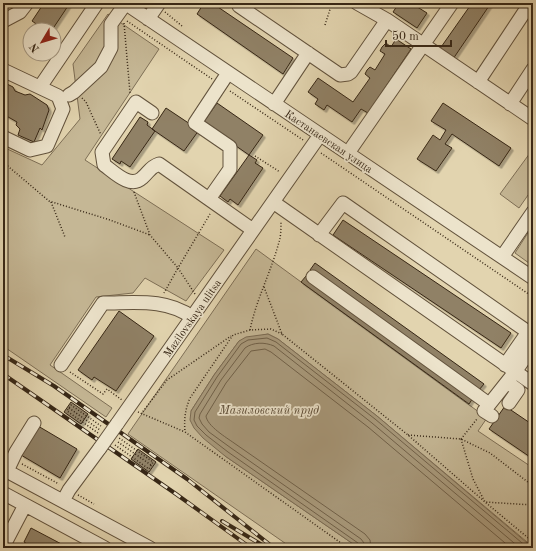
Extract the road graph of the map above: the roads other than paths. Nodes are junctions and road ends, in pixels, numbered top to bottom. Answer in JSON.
{"nodes":[{"id":1,"x":27,"y":3,"type":"edge"},
{"id":2,"x":97,"y":3,"type":"edge"},
{"id":3,"x":125,"y":3,"type":"edge"},
{"id":4,"x":241,"y":3,"type":"edge"},
{"id":5,"x":452,"y":3,"type":"edge"},
{"id":6,"x":360,"y":4,"type":"edge"},
{"id":7,"x":163,"y":5,"type":"edge"},
{"id":8,"x":529,"y":5,"type":"dead end"},
{"id":9,"x":148,"y":19,"type":"junction"},
{"id":10,"x":387,"y":20,"type":"junction"},
{"id":11,"x":3,"y":21,"type":"edge"},
{"id":12,"x":422,"y":44,"type":"junction"},
{"id":13,"x":308,"y":52,"type":"junction"},
{"id":14,"x":533,"y":69,"type":"edge"},
{"id":15,"x":3,"y":70,"type":"edge"},
{"id":16,"x":228,"y":73,"type":"junction"},
{"id":17,"x":478,"y":82,"type":"junction"},
{"id":18,"x":40,"y":87,"type":"junction"},
{"id":19,"x":71,"y":94,"type":"road end"},
{"id":20,"x":274,"y":104,"type":"junction"},
{"id":21,"x":510,"y":104,"type":"junction"},
{"id":22,"x":152,"y":113,"type":"dead end"},
{"id":23,"x":533,"y":119,"type":"edge"},
{"id":24,"x":320,"y":135,"type":"junction"},
{"id":25,"x":3,"y":137,"type":"edge"},
{"id":26,"x":348,"y":153,"type":"junction"},
{"id":27,"x":212,"y":201,"type":"junction"},
{"id":28,"x":273,"y":202,"type":"junction"},
{"id":29,"x":533,"y":212,"type":"edge"},
{"id":30,"x":313,"y":228,"type":"junction"},
{"id":31,"x":253,"y":230,"type":"junction"},
{"id":32,"x":502,"y":257,"type":"junction"},
{"id":33,"x":313,"y":277,"type":"dead end"},
{"id":34,"x":533,"y":278,"type":"edge"},
{"id":35,"x":192,"y":317,"type":"junction"},
{"id":36,"x":533,"y":346,"type":"edge"},
{"id":37,"x":61,"y":365,"type":"road end"},
{"id":38,"x":509,"y":373,"type":"junction"},
{"id":39,"x":533,"y":384,"type":"edge"},
{"id":40,"x":509,"y":403,"type":"dead end"},
{"id":41,"x":34,"y":423,"type":"dead end"},
{"id":42,"x":9,"y":468,"type":"edge"},
{"id":43,"x":3,"y":494,"type":"edge"},
{"id":44,"x":66,"y":495,"type":"junction"},
{"id":45,"x":25,"y":505,"type":"junction"},
{"id":46,"x":3,"y":546,"type":"edge"},
{"id":47,"x":105,"y":548,"type":"edge"},
{"id":48,"x":150,"y":548,"type":"edge"}],
"edges":[{"from":1,"to":11,"type":"street"},
{"from":2,"to":18,"type":"street"},
{"from":3,"to":9,"type":"street","name":"Кастанаевская улица"},
{"from":3,"to":19,"type":"street"},
{"from":4,"to":13,"type":"street"},
{"from":5,"to":12,"type":"street"},
{"from":6,"to":10,"type":"street"},
{"from":7,"to":9,"type":"street"},
{"from":8,"to":17,"type":"street"},
{"from":9,"to":16,"type":"street","name":"Кастанаевская улица"},
{"from":10,"to":12,"type":"street"},
{"from":10,"to":13,"type":"street"},
{"from":12,"to":17,"type":"street"},
{"from":12,"to":26,"type":"street"},
{"from":13,"to":20,"type":"street"},
{"from":14,"to":21,"type":"street"},
{"from":15,"to":18,"type":"street"},
{"from":16,"to":20,"type":"street","name":"Кастанаевская улица"},
{"from":16,"to":27,"type":"street"},
{"from":17,"to":21,"type":"street"},
{"from":18,"to":25,"type":"street"},
{"from":20,"to":24,"type":"street","name":"Кастанаевская улица"},
{"from":21,"to":23,"type":"street"},
{"from":22,"to":27,"type":"street"},
{"from":24,"to":26,"type":"street","name":"Кастанаевская улица"},
{"from":24,"to":28,"type":"street","name":"Mazilovskaya ulitsa"},
{"from":26,"to":32,"type":"street","name":"Кастанаевская улица"},
{"from":27,"to":31,"type":"street"},
{"from":28,"to":30,"type":"street"},
{"from":28,"to":31,"type":"street","name":"Mazilovskaya ulitsa"},
{"from":29,"to":32,"type":"street"},
{"from":30,"to":38,"type":"street"},
{"from":30,"to":38,"type":"street"},
{"from":31,"to":35,"type":"street","name":"Mazilovskaya ulitsa"},
{"from":32,"to":34,"type":"street","name":"Кастанаевская улица"},
{"from":33,"to":38,"type":"street"},
{"from":35,"to":37,"type":"street"},
{"from":35,"to":44,"type":"street","name":"Mazilovskaya ulitsa","bridge":true},
{"from":36,"to":38,"type":"street"},
{"from":38,"to":39,"type":"street"},
{"from":38,"to":40,"type":"street"},
{"from":41,"to":42,"type":"street"},
{"from":42,"to":43,"type":"street"},
{"from":42,"to":44,"type":"street"},
{"from":43,"to":45,"type":"street"},
{"from":44,"to":48,"type":"street"},
{"from":45,"to":46,"type":"street"},
{"from":45,"to":47,"type":"street"}]}
